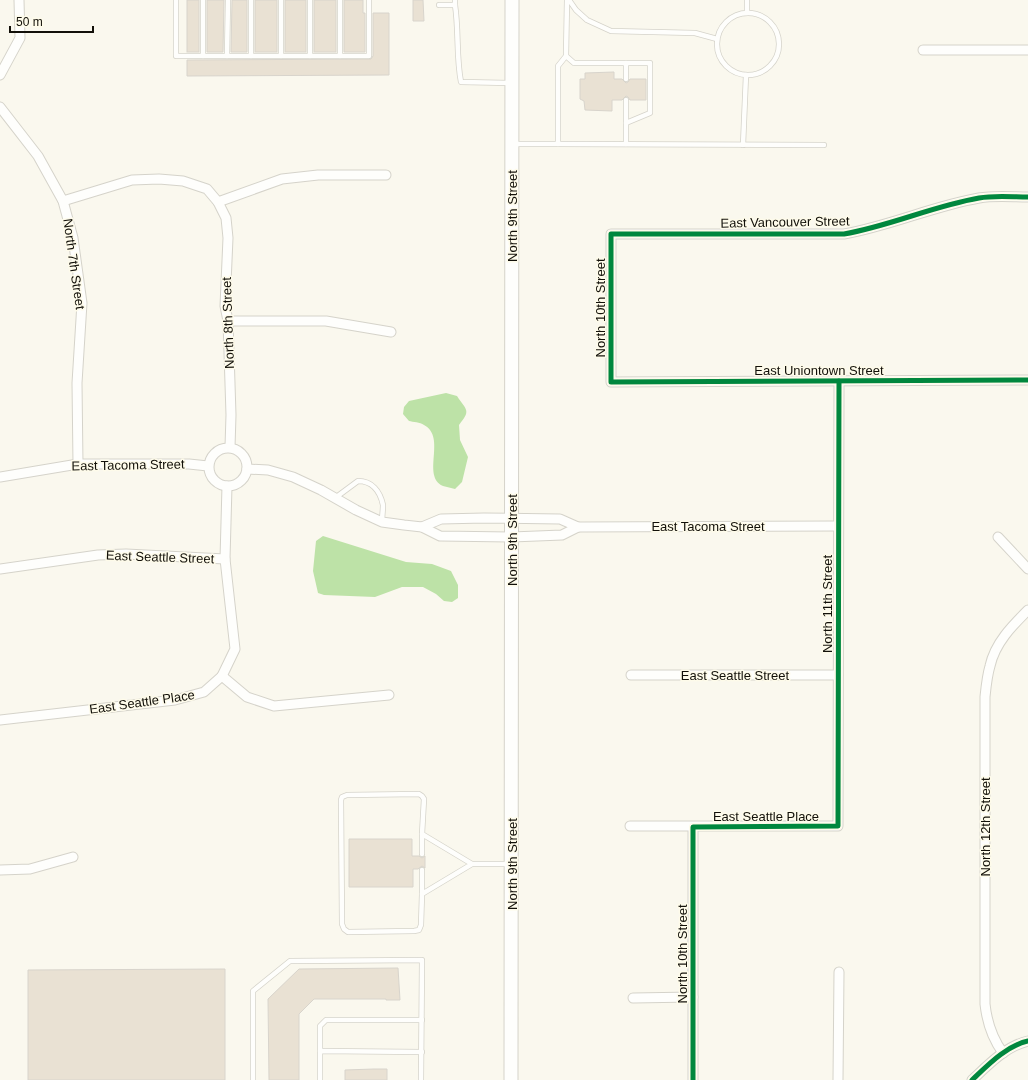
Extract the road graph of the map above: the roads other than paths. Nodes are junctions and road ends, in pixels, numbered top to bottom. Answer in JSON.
{"nodes":[{"id":1,"x":19,"y":0,"type":"edge"},
{"id":2,"x":176,"y":0,"type":"edge"},
{"id":3,"x":203,"y":0,"type":"edge"},
{"id":4,"x":228,"y":0,"type":"edge"},
{"id":5,"x":252,"y":0,"type":"edge"},
{"id":6,"x":281,"y":0,"type":"edge"},
{"id":7,"x":310,"y":0,"type":"edge"},
{"id":8,"x":340,"y":0,"type":"edge"},
{"id":9,"x":369,"y":0,"type":"edge"},
{"id":10,"x":512,"y":0,"type":"edge"},
{"id":11,"x":568,"y":0,"type":"edge"},
{"id":12,"x":748,"y":0,"type":"edge"},
{"id":13,"x":455,"y":2,"type":"edge"},
{"id":14,"x":438,"y":5,"type":"dead end"},
{"id":15,"x":747,"y":13,"type":"junction"},
{"id":16,"x":717,"y":39,"type":"junction"},
{"id":17,"x":922,"y":50,"type":"dead end"},
{"id":18,"x":1028,"y":50,"type":"edge"},
{"id":19,"x":203,"y":56,"type":"junction"},
{"id":20,"x":228,"y":56,"type":"junction"},
{"id":21,"x":251,"y":56,"type":"junction"},
{"id":22,"x":282,"y":56,"type":"junction"},
{"id":23,"x":310,"y":56,"type":"junction"},
{"id":24,"x":340,"y":56,"type":"junction"},
{"id":25,"x":566,"y":56,"type":"junction"},
{"id":26,"x":626,"y":63,"type":"junction"},
{"id":27,"x":0,"y":75,"type":"edge"},
{"id":28,"x":746,"y":75,"type":"junction"},
{"id":29,"x":626,"y":79,"type":"dead end"},
{"id":30,"x":512,"y":83,"type":"junction"},
{"id":31,"x":626,"y":100,"type":"dead end"},
{"id":32,"x":0,"y":107,"type":"edge"},
{"id":33,"x":626,"y":123,"type":"junction"},
{"id":34,"x":512,"y":144,"type":"junction"},
{"id":35,"x":558,"y":144,"type":"junction"},
{"id":36,"x":626,"y":144,"type":"junction"},
{"id":37,"x":743,"y":145,"type":"junction"},
{"id":38,"x":824,"y":145,"type":"dead end"},
{"id":39,"x":386,"y":175,"type":"dead end"},
{"id":40,"x":1028,"y":197,"type":"edge"},
{"id":41,"x":64,"y":201,"type":"junction"},
{"id":42,"x":218,"y":202,"type":"junction"},
{"id":43,"x":611,"y":234,"type":"joint"},
{"id":44,"x":228,"y":321,"type":"junction"},
{"id":45,"x":391,"y":332,"type":"dead end"},
{"id":46,"x":1028,"y":380,"type":"edge"},
{"id":47,"x":839,"y":381,"type":"junction"},
{"id":48,"x":611,"y":382,"type":"joint"},
{"id":49,"x":230,"y":447,"type":"junction"},
{"id":50,"x":78,"y":464,"type":"junction"},
{"id":51,"x":208,"y":466,"type":"junction"},
{"id":52,"x":247,"y":469,"type":"junction"},
{"id":53,"x":0,"y":477,"type":"edge"},
{"id":54,"x":227,"y":486,"type":"junction"},
{"id":55,"x":335,"y":498,"type":"junction"},
{"id":56,"x":512,"y":518,"type":"junction"},
{"id":57,"x":382,"y":522,"type":"junction"},
{"id":58,"x":838,"y":526,"type":"junction"},
{"id":59,"x":422,"y":527,"type":"junction"},
{"id":60,"x":578,"y":527,"type":"junction"},
{"id":61,"x":512,"y":537,"type":"junction"},
{"id":62,"x":998,"y":537,"type":"dead end"},
{"id":63,"x":225,"y":559,"type":"junction"},
{"id":64,"x":0,"y":569,"type":"edge"},
{"id":65,"x":1028,"y":569,"type":"edge"},
{"id":66,"x":1028,"y":610,"type":"edge"},
{"id":67,"x":631,"y":675,"type":"dead end"},
{"id":68,"x":838,"y":675,"type":"junction"},
{"id":69,"x":222,"y":676,"type":"junction"},
{"id":70,"x":389,"y":695,"type":"dead end"},
{"id":71,"x":0,"y":720,"type":"edge"},
{"id":72,"x":630,"y":826,"type":"dead end"},
{"id":73,"x":838,"y":826,"type":"joint"},
{"id":74,"x":693,"y":827,"type":"junction"},
{"id":75,"x":422,"y":834,"type":"junction"},
{"id":76,"x":422,"y":854,"type":"dead end"},
{"id":77,"x":72,"y":857,"type":"dead end"},
{"id":78,"x":472,"y":864,"type":"junction"},
{"id":79,"x":512,"y":864,"type":"junction"},
{"id":80,"x":0,"y":870,"type":"edge"},
{"id":81,"x":422,"y":870,"type":"dead end"},
{"id":82,"x":422,"y":894,"type":"junction"},
{"id":83,"x":839,"y":972,"type":"dead end"},
{"id":84,"x":693,"y":997,"type":"junction"},
{"id":85,"x":633,"y":998,"type":"dead end"},
{"id":86,"x":422,"y":1020,"type":"junction"},
{"id":87,"x":1028,"y":1041,"type":"edge"},
{"id":88,"x":320,"y":1051,"type":"junction"},
{"id":89,"x":422,"y":1052,"type":"junction"},
{"id":90,"x":1003,"y":1053,"type":"junction"},
{"id":91,"x":253,"y":1080,"type":"edge"},
{"id":92,"x":320,"y":1080,"type":"edge"},
{"id":93,"x":421,"y":1080,"type":"edge"},
{"id":94,"x":511,"y":1080,"type":"edge"},
{"id":95,"x":693,"y":1080,"type":"edge"},
{"id":96,"x":838,"y":1080,"type":"edge"},
{"id":97,"x":972,"y":1080,"type":"edge"}],
"edges":[{"from":1,"to":27,"type":"street"},
{"from":2,"to":19,"type":"lane"},
{"from":3,"to":19,"type":"lane"},
{"from":4,"to":20,"type":"lane"},
{"from":5,"to":21,"type":"lane"},
{"from":6,"to":22,"type":"lane"},
{"from":7,"to":23,"type":"lane"},
{"from":8,"to":24,"type":"lane"},
{"from":9,"to":24,"type":"lane"},
{"from":10,"to":30,"type":"main road","name":"North 9th Street"},
{"from":11,"to":16,"type":"lane"},
{"from":11,"to":25,"type":"lane"},
{"from":12,"to":15,"type":"lane"},
{"from":13,"to":14,"type":"lane"},
{"from":13,"to":30,"type":"lane"},
{"from":15,"to":16,"type":"lane"},
{"from":15,"to":28,"type":"lane"},
{"from":16,"to":28,"type":"lane"},
{"from":17,"to":18,"type":"street"},
{"from":19,"to":20,"type":"lane"},
{"from":20,"to":21,"type":"lane"},
{"from":21,"to":22,"type":"lane"},
{"from":22,"to":23,"type":"lane"},
{"from":23,"to":24,"type":"lane"},
{"from":25,"to":26,"type":"lane"},
{"from":25,"to":35,"type":"lane"},
{"from":26,"to":29,"type":"lane"},
{"from":26,"to":33,"type":"lane"},
{"from":28,"to":37,"type":"lane"},
{"from":30,"to":34,"type":"main road","name":"North 9th Street"},
{"from":31,"to":33,"type":"lane"},
{"from":32,"to":41,"type":"street","name":"North 7th Street"},
{"from":33,"to":36,"type":"lane"},
{"from":34,"to":35,"type":"lane"},
{"from":34,"to":56,"type":"main road","name":"North 9th Street"},
{"from":35,"to":36,"type":"lane"},
{"from":36,"to":37,"type":"lane"},
{"from":37,"to":38,"type":"lane"},
{"from":39,"to":42,"type":"street"},
{"from":40,"to":43,"type":"street","name":"East Vancouver Street"},
{"from":41,"to":42,"type":"street"},
{"from":41,"to":50,"type":"street","name":"North 7th Street"},
{"from":42,"to":44,"type":"street","name":"North 8th Street"},
{"from":43,"to":48,"type":"street","name":"North 10th Street"},
{"from":44,"to":45,"type":"street"},
{"from":44,"to":49,"type":"street","name":"North 8th Street"},
{"from":46,"to":47,"type":"street","name":"East Uniontown Street"},
{"from":47,"to":48,"type":"street","name":"East Uniontown Street"},
{"from":47,"to":58,"type":"street","name":"North 11th Street"},
{"from":49,"to":51,"type":"street"},
{"from":49,"to":52,"type":"street"},
{"from":50,"to":51,"type":"street","name":"East Tacoma Street"},
{"from":50,"to":53,"type":"street","name":"East Tacoma Street"},
{"from":51,"to":54,"type":"street"},
{"from":52,"to":54,"type":"street"},
{"from":52,"to":55,"type":"street","name":"East Tacoma Street"},
{"from":54,"to":63,"type":"street"},
{"from":55,"to":57,"type":"street","name":"East Tacoma Street"},
{"from":55,"to":57,"type":"lane"},
{"from":56,"to":59,"type":"street","name":"East Tacoma Street"},
{"from":56,"to":60,"type":"street","name":"East Tacoma Street"},
{"from":56,"to":61,"type":"main road","name":"North 9th Street"},
{"from":57,"to":59,"type":"street","name":"East Tacoma Street"},
{"from":58,"to":60,"type":"street","name":"East Tacoma Street"},
{"from":58,"to":68,"type":"street","name":"North 11th Street"},
{"from":59,"to":61,"type":"street","name":"East Tacoma Street"},
{"from":60,"to":61,"type":"street","name":"East Tacoma Street"},
{"from":61,"to":79,"type":"main road","name":"North 9th Street"},
{"from":62,"to":65,"type":"street"},
{"from":63,"to":64,"type":"street","name":"East Seattle Street"},
{"from":63,"to":69,"type":"street"},
{"from":66,"to":90,"type":"street","name":"North 12th Street"},
{"from":67,"to":68,"type":"street","name":"East Seattle Street"},
{"from":68,"to":73,"type":"street","name":"North 11th Street"},
{"from":69,"to":70,"type":"street"},
{"from":69,"to":71,"type":"street","name":"East Seattle Place"},
{"from":72,"to":74,"type":"street","name":"East Seattle Place"},
{"from":73,"to":74,"type":"street","name":"East Seattle Place"},
{"from":74,"to":84,"type":"street","name":"North 10th Street"},
{"from":75,"to":76,"type":"lane"},
{"from":75,"to":78,"type":"lane"},
{"from":75,"to":82,"type":"lane"},
{"from":77,"to":80,"type":"street"},
{"from":78,"to":79,"type":"lane"},
{"from":78,"to":82,"type":"lane"},
{"from":79,"to":94,"type":"main road","name":"North 9th Street"},
{"from":81,"to":82,"type":"lane"},
{"from":83,"to":96,"type":"street"},
{"from":84,"to":85,"type":"street"},
{"from":84,"to":95,"type":"street","name":"North 10th Street"},
{"from":86,"to":88,"type":"lane"},
{"from":86,"to":89,"type":"lane"},
{"from":86,"to":91,"type":"lane"},
{"from":87,"to":90,"type":"street"},
{"from":88,"to":89,"type":"lane"},
{"from":88,"to":92,"type":"lane"},
{"from":89,"to":93,"type":"lane"},
{"from":90,"to":97,"type":"street"}]}
